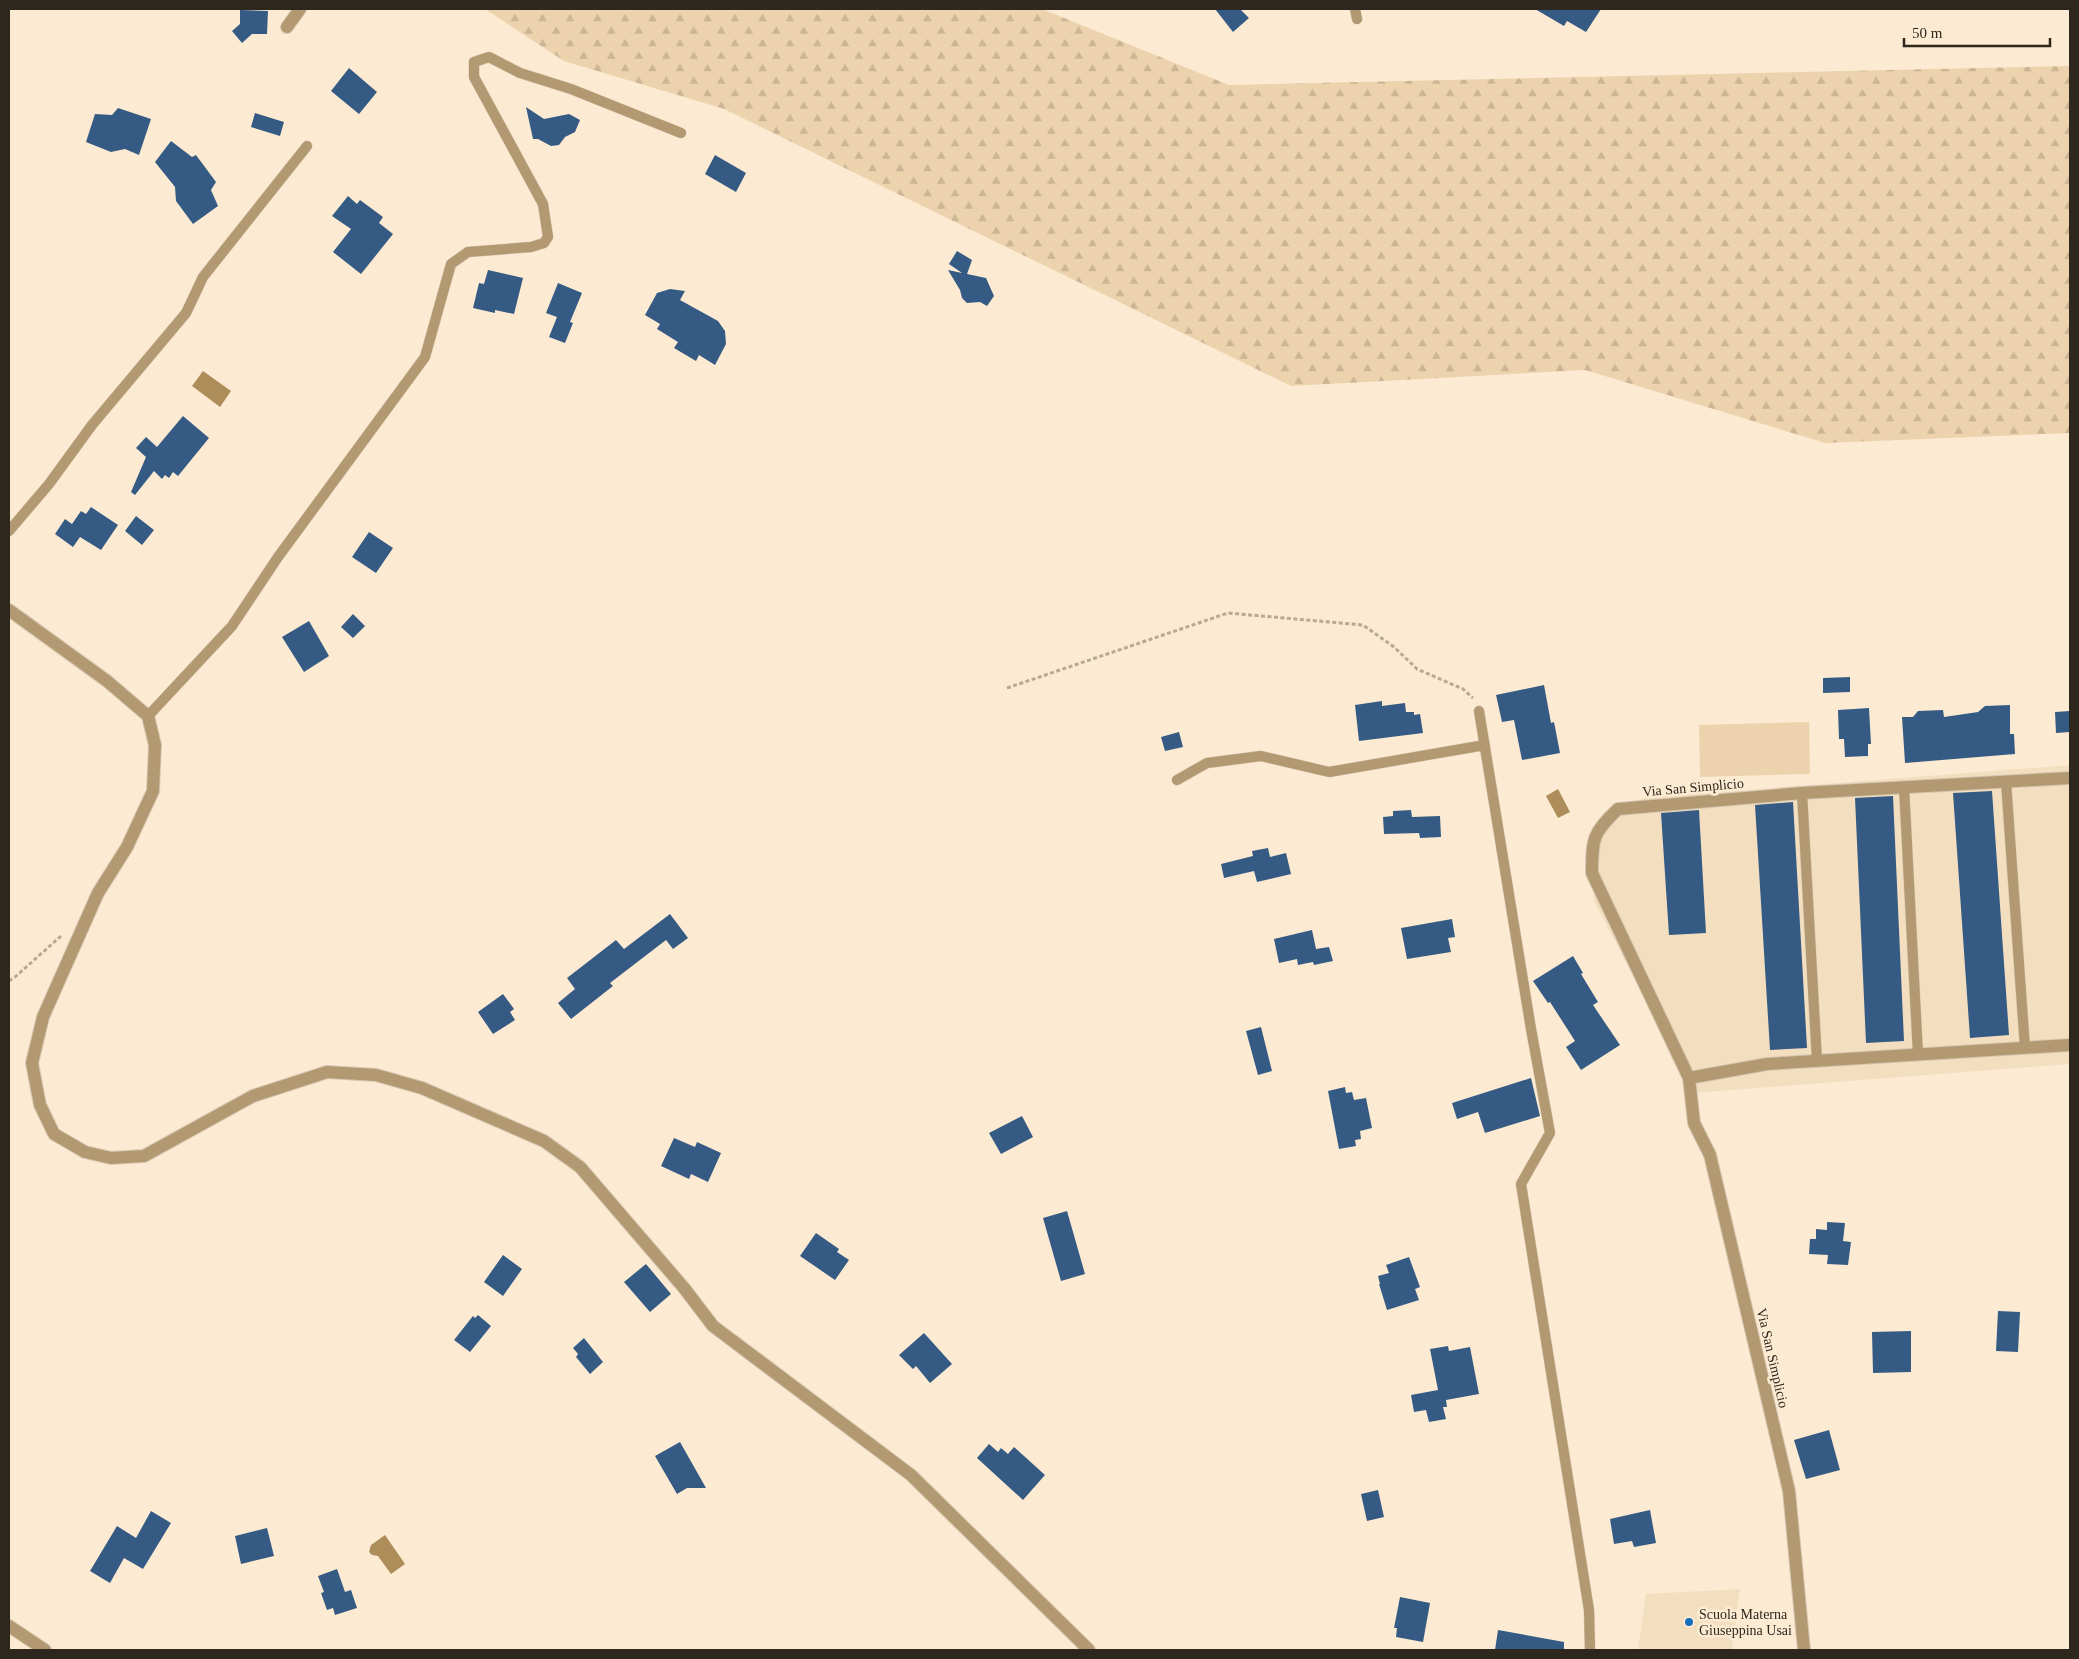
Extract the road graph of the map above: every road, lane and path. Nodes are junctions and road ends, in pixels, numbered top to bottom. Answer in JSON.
{"nodes":[{"id":1,"x":300,"y":9,"type":"edge"},
{"id":2,"x":287,"y":27,"type":"dead end"},
{"id":3,"x":681,"y":133,"type":"dead end"},
{"id":4,"x":307,"y":146,"type":"dead end"},
{"id":5,"x":9,"y":532,"type":"edge"},
{"id":6,"x":9,"y":610,"type":"edge"},
{"id":7,"x":1007,"y":688,"type":"dead end"},
{"id":8,"x":1479,"y":711,"type":"joint"},
{"id":9,"x":148,"y":716,"type":"junction"},
{"id":10,"x":1485,"y":745,"type":"junction"},
{"id":11,"x":2070,"y":778,"type":"edge"},
{"id":12,"x":1177,"y":780,"type":"dead end"},
{"id":13,"x":2006,"y":782,"type":"junction"},
{"id":14,"x":1904,"y":787,"type":"junction"},
{"id":15,"x":1802,"y":793,"type":"junction"},
{"id":16,"x":63,"y":934,"type":"dead end"},
{"id":17,"x":9,"y":981,"type":"edge"},
{"id":18,"x":2070,"y":1045,"type":"edge"},
{"id":19,"x":2025,"y":1048,"type":"junction"},
{"id":20,"x":1918,"y":1055,"type":"junction"},
{"id":21,"x":1817,"y":1061,"type":"junction"},
{"id":22,"x":1689,"y":1078,"type":"junction"},
{"id":23,"x":9,"y":1626,"type":"edge"},
{"id":24,"x":46,"y":1650,"type":"edge"},
{"id":25,"x":1089,"y":1650,"type":"edge"},
{"id":26,"x":1590,"y":1650,"type":"edge"},
{"id":27,"x":1804,"y":1650,"type":"edge"}],
"edges":[{"from":1,"to":2,"type":"street"},
{"from":3,"to":9,"type":"lane"},
{"from":4,"to":5,"type":"lane"},
{"from":6,"to":9,"type":"street"},
{"from":7,"to":8,"type":"path"},
{"from":8,"to":10,"type":"lane"},
{"from":9,"to":25,"type":"street"},
{"from":10,"to":12,"type":"lane"},
{"from":10,"to":26,"type":"lane"},
{"from":11,"to":13,"type":"street","name":"Via San Simplicio"},
{"from":13,"to":14,"type":"street","name":"Via San Simplicio"},
{"from":13,"to":19,"type":"lane"},
{"from":14,"to":15,"type":"street","name":"Via San Simplicio"},
{"from":14,"to":20,"type":"lane"},
{"from":15,"to":21,"type":"lane"},
{"from":15,"to":22,"type":"street","name":"Via San Simplicio"},
{"from":16,"to":17,"type":"path"},
{"from":18,"to":19,"type":"street"},
{"from":19,"to":20,"type":"street"},
{"from":20,"to":21,"type":"street"},
{"from":21,"to":22,"type":"street"},
{"from":22,"to":27,"type":"street","name":"Via San Simplicio"},
{"from":23,"to":24,"type":"street"}]}
